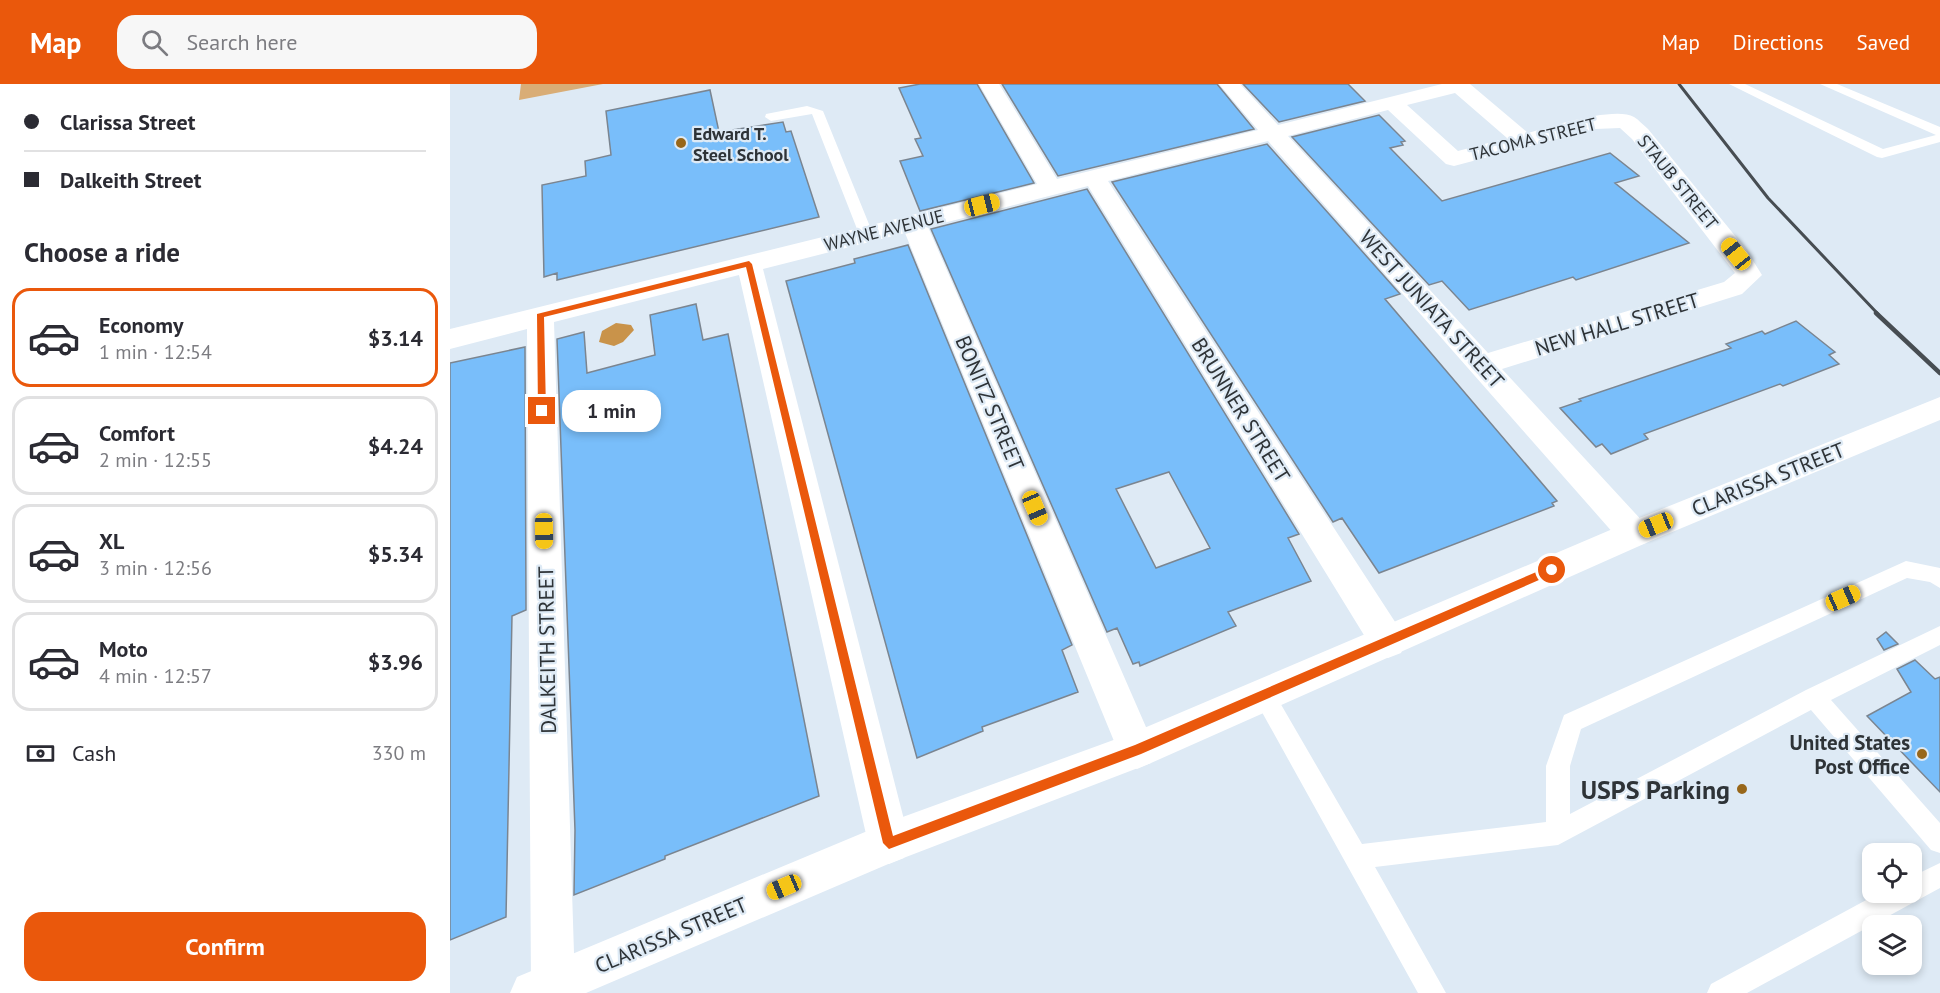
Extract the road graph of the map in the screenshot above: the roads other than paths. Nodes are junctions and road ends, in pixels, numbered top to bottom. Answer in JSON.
{"nodes":[{"id":1,"x":989,"y":84,"type":"edge"},
{"id":2,"x":1229,"y":84,"type":"edge"},
{"id":3,"x":1735,"y":84,"type":"edge"},
{"id":4,"x":1826,"y":84,"type":"edge"},
{"id":5,"x":1458,"y":85,"type":"edge"},
{"id":6,"x":1392,"y":103,"type":"junction"},
{"id":7,"x":771,"y":117,"type":"dead end"},
{"id":8,"x":1625,"y":121,"type":"joint"},
{"id":9,"x":1274,"y":132,"type":"junction"},
{"id":10,"x":1940,"y":132,"type":"edge"},
{"id":11,"x":1940,"y":138,"type":"edge"},
{"id":12,"x":1523,"y":140,"type":"junction"},
{"id":13,"x":1094,"y":177,"type":"junction"},
{"id":14,"x":1051,"y":188,"type":"junction"},
{"id":15,"x":913,"y":222,"type":"junction"},
{"id":16,"x":866,"y":234,"type":"junction"},
{"id":17,"x":749,"y":264,"type":"junction"},
{"id":18,"x":1749,"y":275,"type":"joint"},
{"id":19,"x":540,"y":316,"type":"junction"},
{"id":20,"x":450,"y":339,"type":"edge"},
{"id":21,"x":1482,"y":365,"type":"junction"},
{"id":22,"x":1930,"y":412,"type":"edge"},
{"id":23,"x":1634,"y":534,"type":"junction"},
{"id":24,"x":1940,"y":579,"type":"edge"},
{"id":25,"x":1940,"y":635,"type":"edge"},
{"id":26,"x":1388,"y":642,"type":"junction"},
{"id":27,"x":1264,"y":696,"type":"junction"},
{"id":28,"x":1814,"y":697,"type":"junction"},
{"id":29,"x":1137,"y":750,"type":"junction"},
{"id":30,"x":1558,"y":833,"type":"junction"},
{"id":31,"x":1940,"y":841,"type":"edge"},
{"id":32,"x":889,"y":843,"type":"junction"},
{"id":33,"x":1356,"y":857,"type":"junction"},
{"id":34,"x":1940,"y":875,"type":"edge"},
{"id":35,"x":1922,"y":884,"type":"edge"},
{"id":36,"x":1887,"y":903,"type":"edge"},
{"id":37,"x":543,"y":989,"type":"edge"},
{"id":38,"x":1433,"y":993,"type":"edge"},
{"id":39,"x":1720,"y":993,"type":"edge"}],
"edges":[{"from":1,"to":14,"type":"street"},
{"from":2,"to":9,"type":"street","name":"WEST JUNIATA STREET"},
{"from":3,"to":11,"type":"lane"},
{"from":4,"to":10,"type":"lane"},
{"from":5,"to":6,"type":"street","name":"WAYNE AVENUE"},
{"from":5,"to":12,"type":"street"},
{"from":6,"to":9,"type":"street","name":"WAYNE AVENUE"},
{"from":6,"to":12,"type":"street","name":"TACOMA STREET"},
{"from":7,"to":16,"type":"lane"},
{"from":8,"to":12,"type":"street","name":"TACOMA STREET"},
{"from":8,"to":18,"type":"street","name":"STAUB STREET"},
{"from":9,"to":13,"type":"street","name":"WAYNE AVENUE"},
{"from":9,"to":21,"type":"street","name":"WEST JUNIATA STREET"},
{"from":13,"to":14,"type":"street","name":"WAYNE AVENUE"},
{"from":13,"to":26,"type":"street","name":"BRUNNER STREET"},
{"from":14,"to":15,"type":"street","name":"WAYNE AVENUE"},
{"from":15,"to":16,"type":"street","name":"WAYNE AVENUE"},
{"from":15,"to":29,"type":"street","name":"BONITZ STREET"},
{"from":16,"to":17,"type":"street","name":"WAYNE AVENUE"},
{"from":17,"to":19,"type":"street","name":"WAYNE AVENUE"},
{"from":17,"to":32,"type":"street"},
{"from":18,"to":21,"type":"street","name":"NEW HALL STREET"},
{"from":19,"to":20,"type":"street","name":"WAYNE AVENUE"},
{"from":19,"to":37,"type":"street","name":"DALKEITH STREET"},
{"from":21,"to":23,"type":"street","name":"WEST JUNIATA STREET"},
{"from":22,"to":23,"type":"street","name":"CLARISSA STREET"},
{"from":23,"to":26,"type":"street","name":"CLARISSA STREET"},
{"from":24,"to":30,"type":"lane"},
{"from":25,"to":28,"type":"lane"},
{"from":26,"to":27,"type":"street","name":"CLARISSA STREET"},
{"from":27,"to":29,"type":"street","name":"CLARISSA STREET"},
{"from":27,"to":33,"type":"lane"},
{"from":28,"to":30,"type":"lane"},
{"from":28,"to":31,"type":"lane"},
{"from":29,"to":32,"type":"street","name":"CLARISSA STREET"},
{"from":30,"to":33,"type":"lane"},
{"from":32,"to":37,"type":"street","name":"CLARISSA STREET"},
{"from":33,"to":38,"type":"lane"},
{"from":34,"to":35,"type":"lane"},
{"from":36,"to":39,"type":"lane"}]}
